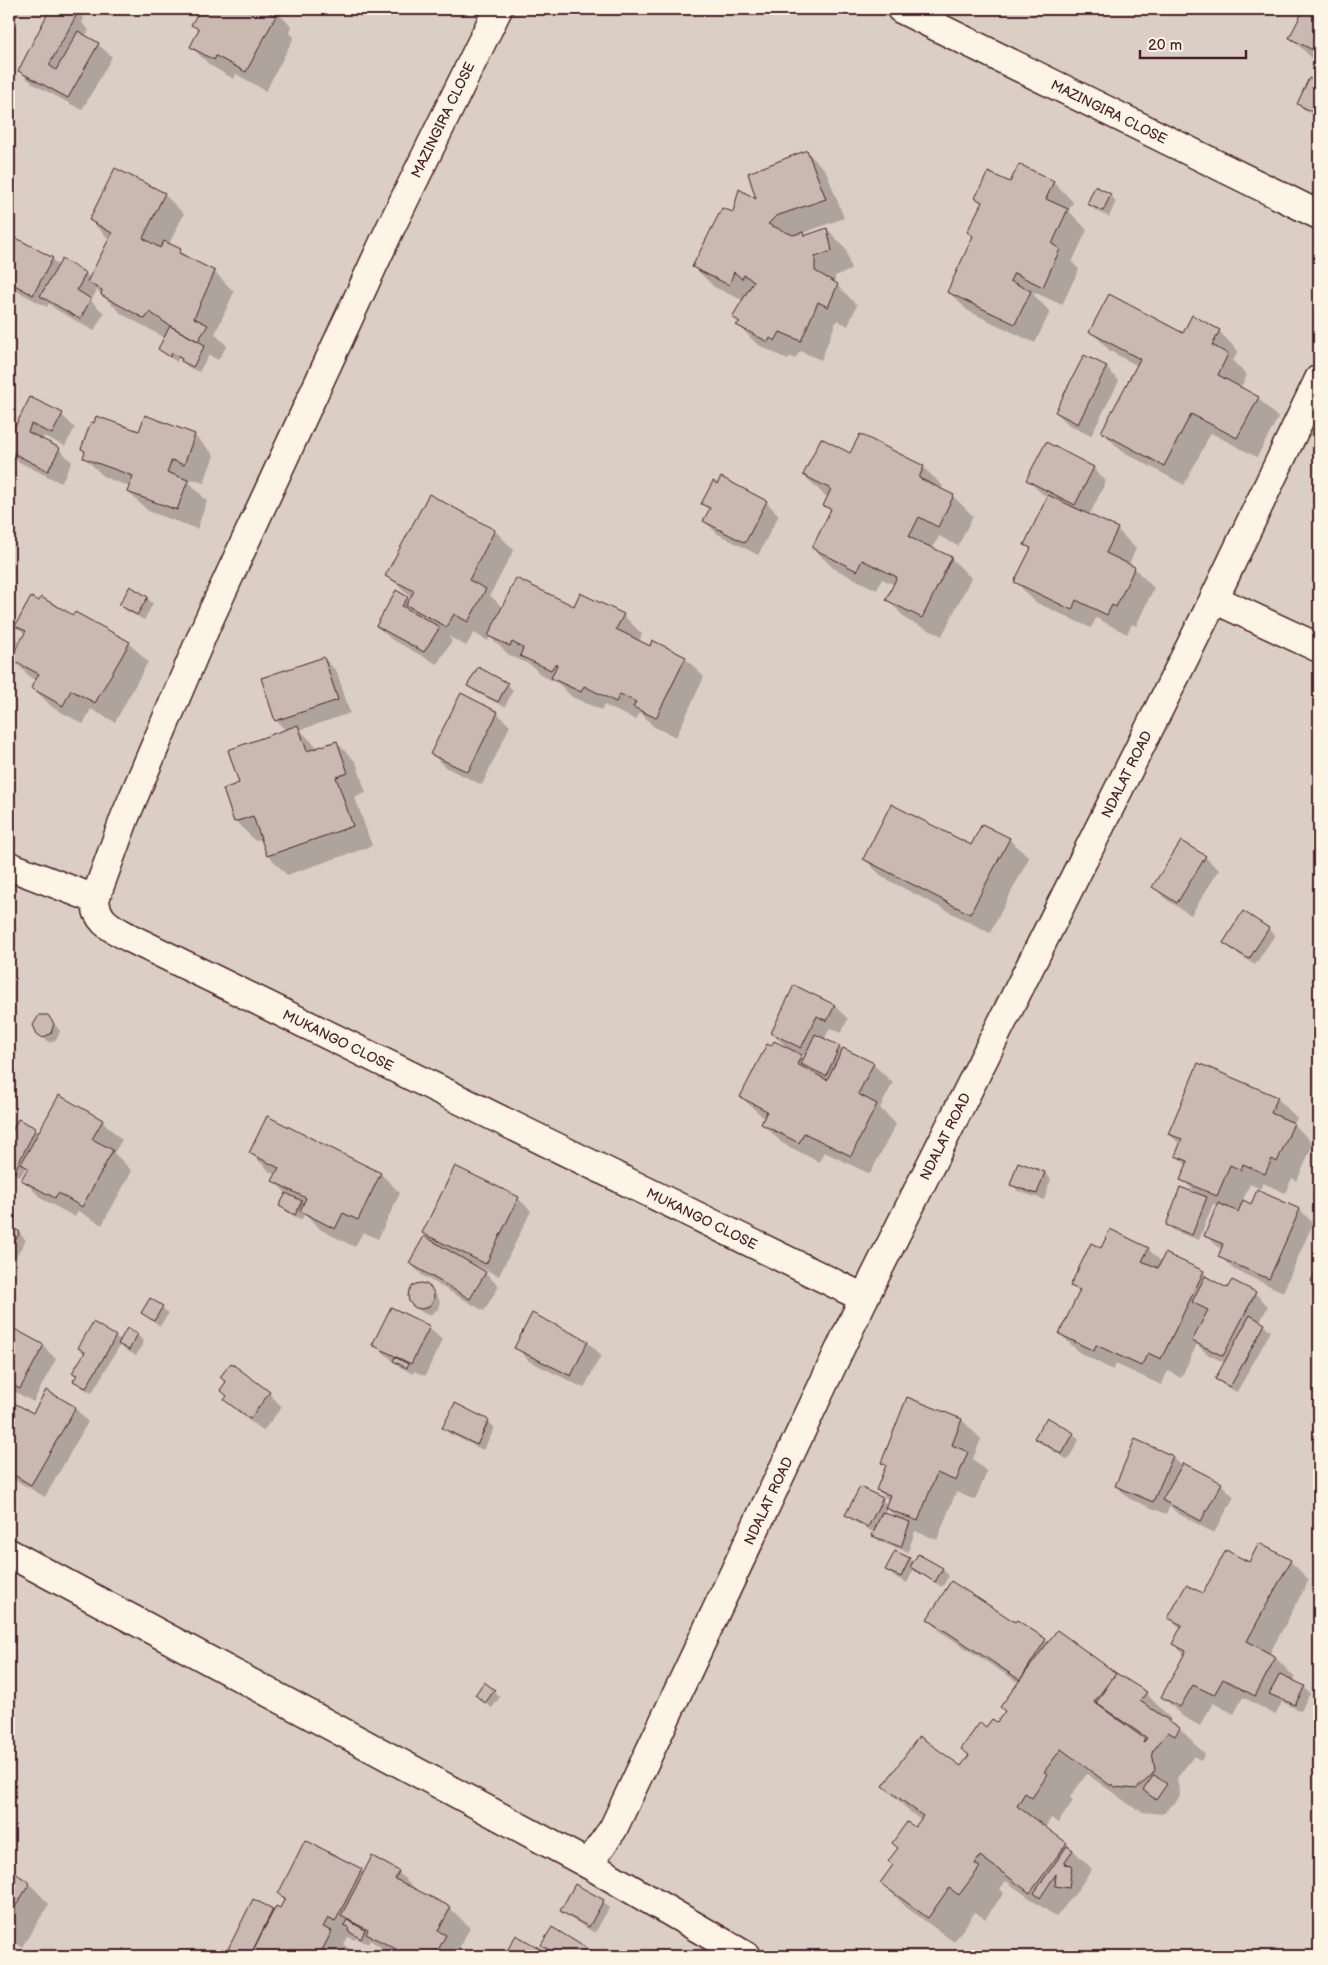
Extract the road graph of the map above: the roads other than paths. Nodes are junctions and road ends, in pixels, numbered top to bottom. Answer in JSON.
{"nodes":[{"id":1,"x":498,"y":9,"type":"edge"},
{"id":2,"x":901,"y":9,"type":"edge"},
{"id":3,"x":1319,"y":215,"type":"edge"},
{"id":4,"x":1319,"y":379,"type":"edge"},
{"id":5,"x":1214,"y":599,"type":"junction"},
{"id":6,"x":1319,"y":648,"type":"edge"},
{"id":7,"x":9,"y":866,"type":"edge"},
{"id":8,"x":95,"y":899,"type":"junction"},
{"id":9,"x":864,"y":1298,"type":"junction"},
{"id":10,"x":9,"y":1553,"type":"edge"},
{"id":11,"x":588,"y":1864,"type":"junction"},
{"id":12,"x":746,"y":1956,"type":"edge"}],
"edges":[{"from":1,"to":8,"type":"street","name":"MAZINGIRA CLOSE"},
{"from":2,"to":3,"type":"street","name":"MAZINGIRA CLOSE"},
{"from":4,"to":5,"type":"street","name":"NDALAT ROAD"},
{"from":5,"to":6,"type":"street"},
{"from":5,"to":9,"type":"street","name":"NDALAT ROAD"},
{"from":7,"to":8,"type":"street"},
{"from":8,"to":9,"type":"street","name":"MUKANGO CLOSE"},
{"from":9,"to":11,"type":"street","name":"NDALAT ROAD"},
{"from":10,"to":11,"type":"street"},
{"from":11,"to":12,"type":"street"}]}
